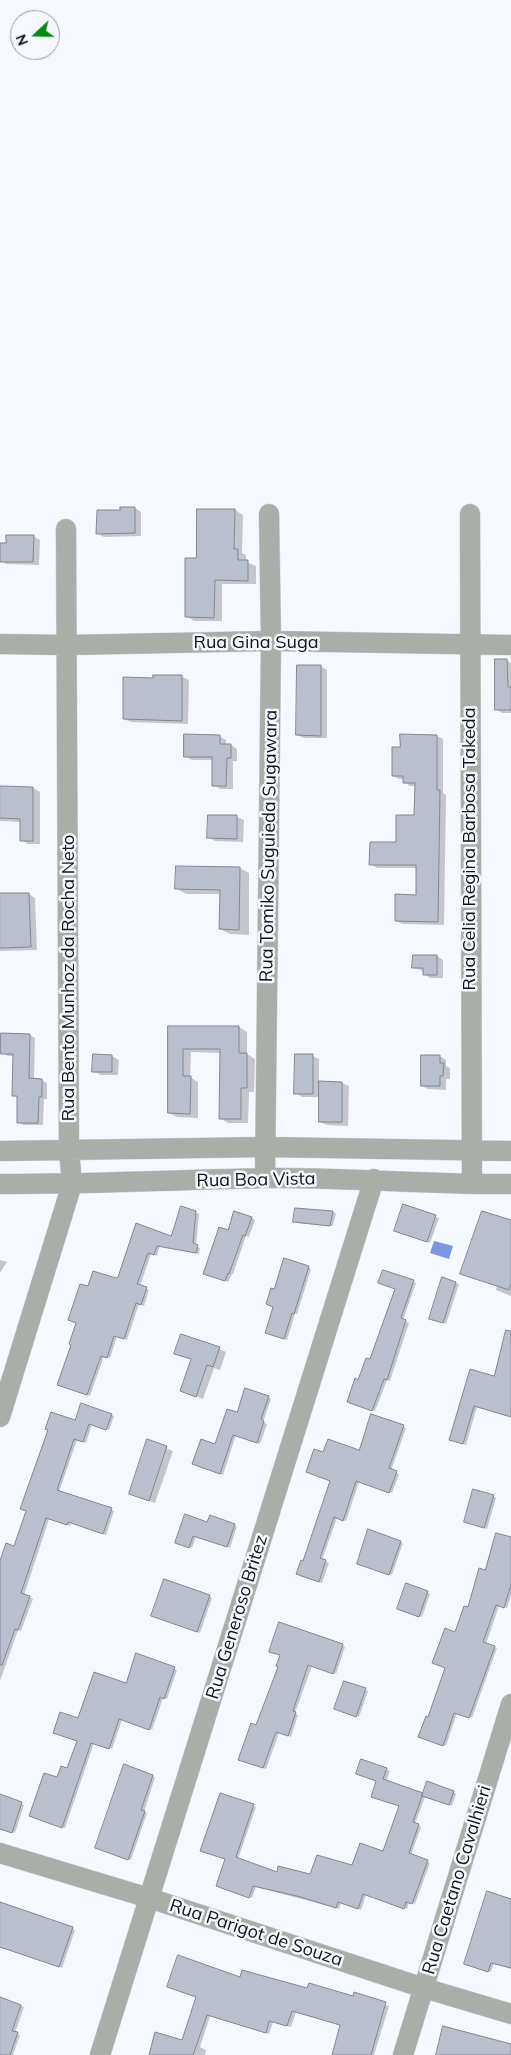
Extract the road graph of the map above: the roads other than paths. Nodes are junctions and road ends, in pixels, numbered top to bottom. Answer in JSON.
{"nodes":[{"id":1,"x":269,"y":514,"type":"dead end"},
{"id":2,"x":470,"y":514,"type":"dead end"},
{"id":3,"x":66,"y":529,"type":"dead end"},
{"id":4,"x":271,"y":641,"type":"junction"},
{"id":5,"x":0,"y":644,"type":"edge"},
{"id":6,"x":68,"y":645,"type":"junction"},
{"id":7,"x":469,"y":646,"type":"junction"},
{"id":8,"x":511,"y":646,"type":"edge"},
{"id":9,"x":266,"y":1148,"type":"junction"},
{"id":10,"x":69,"y":1150,"type":"junction"},
{"id":11,"x":0,"y":1151,"type":"edge"},
{"id":12,"x":471,"y":1151,"type":"junction"},
{"id":13,"x":511,"y":1151,"type":"edge"},
{"id":14,"x":266,"y":1178,"type":"junction"},
{"id":15,"x":374,"y":1179,"type":"junction"},
{"id":16,"x":0,"y":1184,"type":"edge"},
{"id":17,"x":72,"y":1184,"type":"junction"},
{"id":18,"x":472,"y":1184,"type":"junction"},
{"id":19,"x":511,"y":1184,"type":"edge"},
{"id":20,"x":0,"y":1417,"type":"edge"},
{"id":21,"x":511,"y":1704,"type":"edge"},
{"id":22,"x":0,"y":1853,"type":"edge"},
{"id":23,"x":149,"y":1898,"type":"junction"},
{"id":24,"x":424,"y":1988,"type":"junction"},
{"id":25,"x":511,"y":2014,"type":"edge"},
{"id":26,"x":100,"y":2055,"type":"edge"},
{"id":27,"x":403,"y":2055,"type":"edge"}],
"edges":[{"from":1,"to":4,"type":"street","name":"Rua Tomiko Suguieda Sugawara"},
{"from":2,"to":7,"type":"street","name":"Rua Celia Regina Barbosa Takeda"},
{"from":3,"to":6,"type":"street","name":"Rua Bento Munhoz da Rocha Neto"},
{"from":4,"to":6,"type":"street","name":"Rua Gina Suga"},
{"from":4,"to":7,"type":"street","name":"Rua Gina Suga"},
{"from":4,"to":9,"type":"street","name":"Rua Tomiko Suguieda Sugawara"},
{"from":5,"to":6,"type":"street","name":"Rua Gina Suga"},
{"from":6,"to":10,"type":"street","name":"Rua Bento Munhoz da Rocha Neto"},
{"from":7,"to":8,"type":"street","name":"Rua Gina Suga"},
{"from":7,"to":12,"type":"street","name":"Rua Celia Regina Barbosa Takeda"},
{"from":9,"to":10,"type":"street","name":"Rua Boa Vista"},
{"from":9,"to":12,"type":"street","name":"Rua Boa Vista"},
{"from":9,"to":14,"type":"street","name":"Rua Tomiko Suguieda Sugawara"},
{"from":10,"to":11,"type":"street","name":"Rua Boa Vista"},
{"from":10,"to":17,"type":"street","name":"Rua Bento Munhoz da Rocha Neto"},
{"from":12,"to":13,"type":"street","name":"Rua Boa Vista"},
{"from":12,"to":18,"type":"street","name":"Rua Celia Regina Barbosa Takeda"},
{"from":14,"to":15,"type":"street","name":"Rua Boa Vista"},
{"from":14,"to":17,"type":"street","name":"Rua Boa Vista"},
{"from":15,"to":18,"type":"street","name":"Rua Boa Vista"},
{"from":15,"to":23,"type":"street","name":"Rua Generoso Britez"},
{"from":16,"to":17,"type":"street","name":"Rua Boa Vista"},
{"from":17,"to":20,"type":"street","name":"Rua Bento Munhoz da Rocha Neto"},
{"from":18,"to":19,"type":"street","name":"Rua Boa Vista"},
{"from":21,"to":24,"type":"street","name":"Rua Caetano Cavalhieri"},
{"from":22,"to":23,"type":"street","name":"Rua Parigot de Souza"},
{"from":23,"to":24,"type":"street","name":"Rua Parigot de Souza"},
{"from":23,"to":26,"type":"street","name":"Rua Generoso Britez"},
{"from":24,"to":25,"type":"street","name":"Rua Parigot de Souza"},
{"from":24,"to":27,"type":"street","name":"Rua Caetano Cavalhieri"}]}
